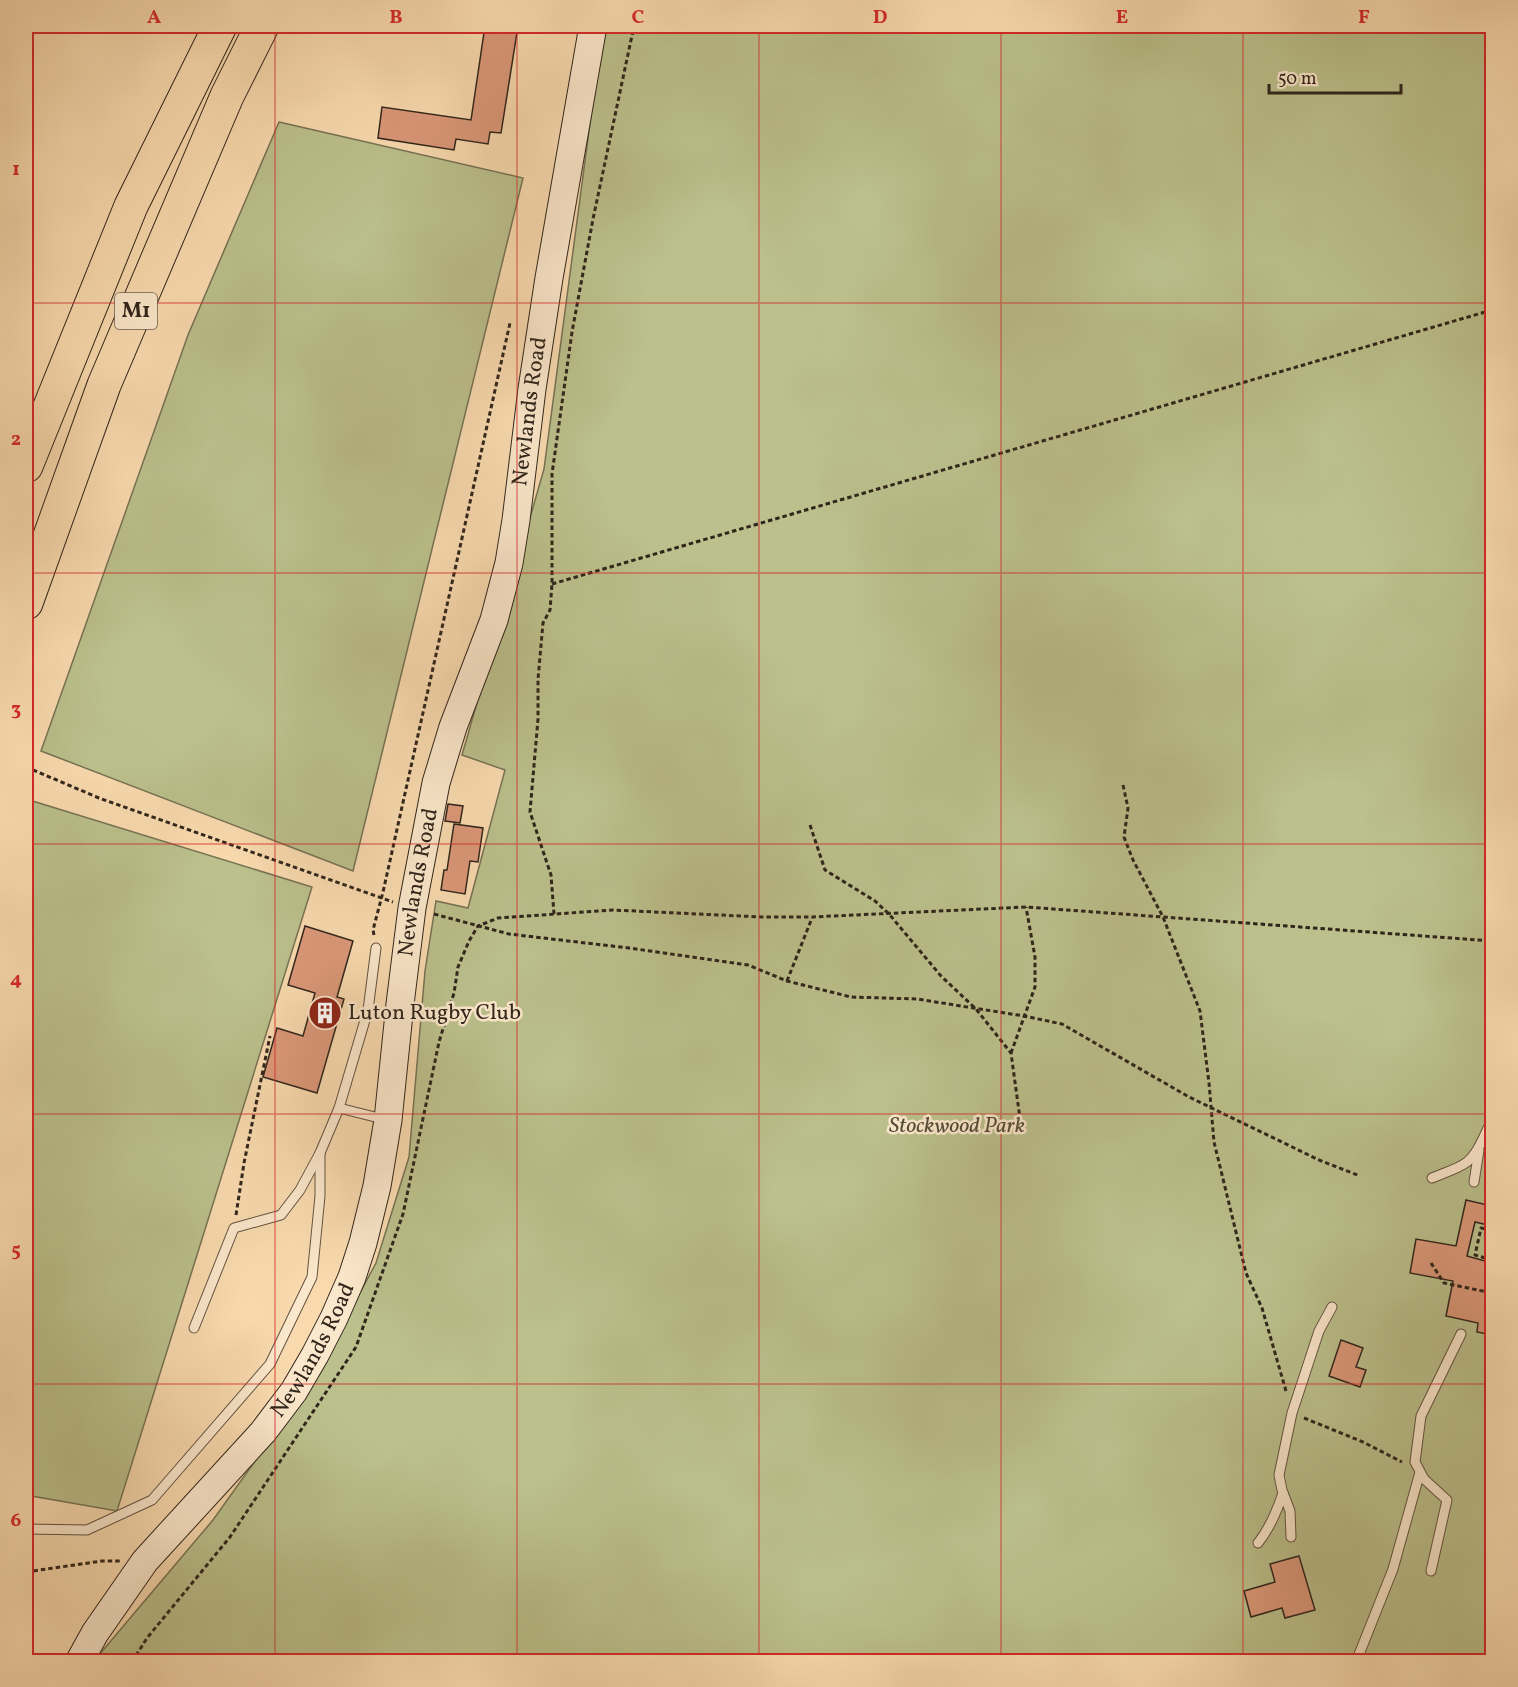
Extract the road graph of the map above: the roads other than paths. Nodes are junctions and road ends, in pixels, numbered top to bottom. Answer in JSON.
{"nodes":[{"id":1,"x":220,"y":26,"type":"edge"},
{"id":2,"x":262,"y":26,"type":"edge"},
{"id":3,"x":593,"y":26,"type":"edge"},
{"id":4,"x":26,"y":466,"type":"edge"},
{"id":5,"x":26,"y":603,"type":"edge"},
{"id":6,"x":376,"y":948,"type":"road end"},
{"id":7,"x":339,"y":1108,"type":"junction"},
{"id":8,"x":388,"y":1120,"type":"junction"},
{"id":9,"x":1492,"y":1120,"type":"edge"},
{"id":10,"x":1479,"y":1148,"type":"junction"},
{"id":11,"x":320,"y":1153,"type":"junction"},
{"id":12,"x":1432,"y":1178,"type":"dead end"},
{"id":13,"x":1474,"y":1182,"type":"dead end"},
{"id":14,"x":1332,"y":1307,"type":"dead end"},
{"id":15,"x":194,"y":1328,"type":"dead end"},
{"id":16,"x":1461,"y":1334,"type":"dead end"},
{"id":17,"x":1420,"y":1472,"type":"junction"},
{"id":18,"x":1283,"y":1493,"type":"junction"},
{"id":19,"x":26,"y":1529,"type":"edge"},
{"id":20,"x":1291,"y":1538,"type":"dead end"},
{"id":21,"x":1258,"y":1543,"type":"dead end"},
{"id":22,"x":1431,"y":1571,"type":"dead end"},
{"id":23,"x":78,"y":1662,"type":"edge"},
{"id":24,"x":1356,"y":1662,"type":"edge"}],
"edges":[{"from":1,"to":4,"type":"highway","number":"M1"},
{"from":2,"to":5,"type":"highway","number":"M1"},
{"from":3,"to":8,"type":"main road","name":"Newlands Road"},
{"from":6,"to":7,"type":"lane"},
{"from":7,"to":8,"type":"lane"},
{"from":7,"to":11,"type":"lane"},
{"from":8,"to":23,"type":"main road","name":"Newlands Road"},
{"from":9,"to":10,"type":"lane"},
{"from":10,"to":12,"type":"lane"},
{"from":10,"to":13,"type":"lane"},
{"from":11,"to":15,"type":"lane"},
{"from":11,"to":19,"type":"lane"},
{"from":14,"to":18,"type":"lane"},
{"from":16,"to":17,"type":"lane"},
{"from":17,"to":22,"type":"lane"},
{"from":17,"to":24,"type":"lane"},
{"from":18,"to":20,"type":"lane"},
{"from":18,"to":21,"type":"lane"}]}
